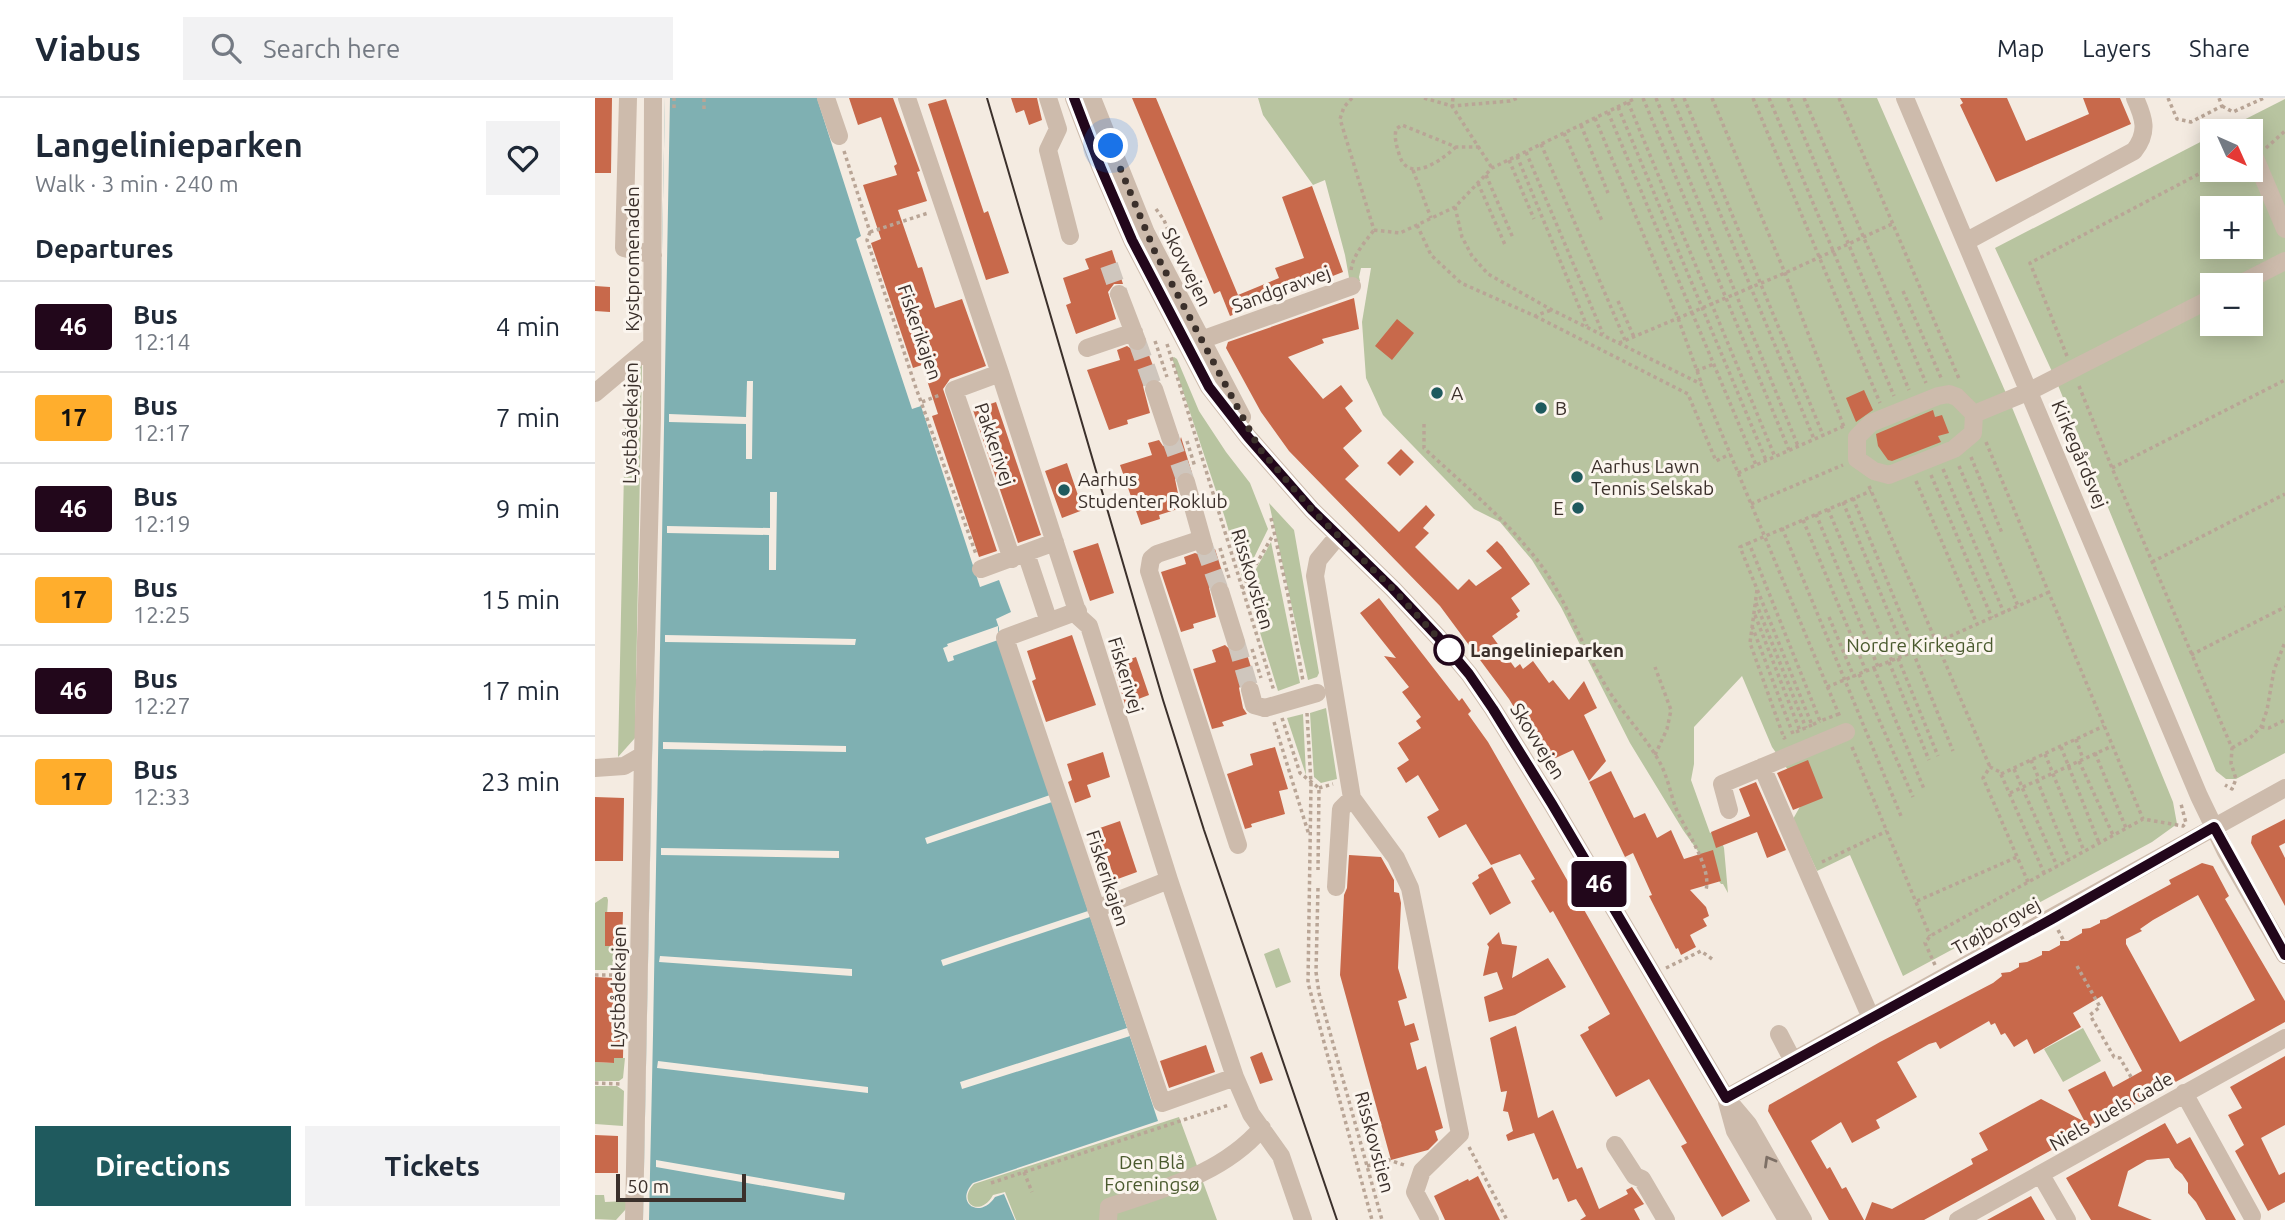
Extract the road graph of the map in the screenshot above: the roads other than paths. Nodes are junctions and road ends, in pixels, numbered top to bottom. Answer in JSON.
{"nodes":[{"id":1,"x":628,"y":98,"type":"edge"},
{"id":2,"x":653,"y":98,"type":"edge"},
{"id":3,"x":826,"y":98,"type":"edge"},
{"id":4,"x":907,"y":98,"type":"edge"},
{"id":5,"x":1048,"y":98,"type":"edge"},
{"id":6,"x":1074,"y":98,"type":"edge"},
{"id":7,"x":1092,"y":98,"type":"edge"},
{"id":8,"x":1905,"y":98,"type":"edge"},
{"id":9,"x":2135,"y":98,"type":"edge"},
{"id":10,"x":839,"y":136,"type":"road end"},
{"id":11,"x":2263,"y":178,"type":"edge"},
{"id":12,"x":2285,"y":229,"type":"edge"},
{"id":13,"x":1070,"y":236,"type":"dead end"},
{"id":14,"x":1967,"y":242,"type":"junction"},
{"id":15,"x":653,"y":256,"type":"junction"},
{"id":16,"x":2285,"y":261,"type":"edge"},
{"id":17,"x":2262,"y":273,"type":"edge"},
{"id":18,"x":1352,"y":286,"type":"road end"},
{"id":19,"x":1119,"y":294,"type":"tunnel mouth"},
{"id":20,"x":2200,"y":304,"type":"edge"},
{"id":21,"x":1193,"y":343,"type":"junction"},
{"id":22,"x":652,"y":345,"type":"junction"},
{"id":23,"x":1087,"y":348,"type":"dead end"},
{"id":24,"x":1000,"y":373,"type":"junction"},
{"id":25,"x":1154,"y":389,"type":"tunnel mouth"},
{"id":26,"x":2030,"y":391,"type":"junction"},
{"id":27,"x":595,"y":393,"type":"edge"},
{"id":28,"x":1974,"y":414,"type":"junction"},
{"id":29,"x":1170,"y":437,"type":"tunnel mouth"},
{"id":30,"x":1187,"y":482,"type":"tunnel mouth"},
{"id":31,"x":1338,"y":536,"type":"junction"},
{"id":32,"x":1055,"y":542,"type":"junction"},
{"id":33,"x":1019,"y":556,"type":"junction"},
{"id":34,"x":981,"y":569,"type":"road end"},
{"id":35,"x":1220,"y":591,"type":"tunnel mouth"},
{"id":36,"x":1077,"y":611,"type":"junction"},
{"id":37,"x":1049,"y":622,"type":"junction"},
{"id":38,"x":1236,"y":642,"type":"tunnel mouth"},
{"id":39,"x":1250,"y":691,"type":"dead end"},
{"id":40,"x":1315,"y":693,"type":"junction"},
{"id":41,"x":1846,"y":732,"type":"road end"},
{"id":42,"x":643,"y":755,"type":"junction"},
{"id":43,"x":1762,"y":767,"type":"junction"},
{"id":44,"x":595,"y":768,"type":"edge"},
{"id":45,"x":2285,"y":788,"type":"edge"},
{"id":46,"x":1352,"y":798,"type":"junction"},
{"id":47,"x":1729,"y":810,"type":"dead end"},
{"id":48,"x":2214,"y":827,"type":"junction"},
{"id":49,"x":1238,"y":845,"type":"dead end"},
{"id":50,"x":1169,"y":880,"type":"junction"},
{"id":51,"x":1336,"y":887,"type":"dead end"},
{"id":52,"x":1096,"y":909,"type":"junction"},
{"id":53,"x":2285,"y":955,"type":"edge"},
{"id":54,"x":1871,"y":1018,"type":"junction"},
{"id":55,"x":1779,"y":1034,"type":"dead end"},
{"id":56,"x":2285,"y":1038,"type":"edge"},
{"id":57,"x":1793,"y":1061,"type":"junction"},
{"id":58,"x":1235,"y":1077,"type":"junction"},
{"id":59,"x":2184,"y":1093,"type":"junction"},
{"id":60,"x":1726,"y":1098,"type":"junction"},
{"id":61,"x":1262,"y":1128,"type":"junction"},
{"id":62,"x":1615,"y":1145,"type":"dead end"},
{"id":63,"x":2041,"y":1175,"type":"junction"},
{"id":64,"x":2252,"y":1216,"type":"dead end"},
{"id":65,"x":635,"y":1220,"type":"edge"},
{"id":66,"x":1108,"y":1220,"type":"edge"},
{"id":67,"x":1303,"y":1220,"type":"edge"},
{"id":68,"x":1430,"y":1220,"type":"edge"},
{"id":69,"x":1666,"y":1220,"type":"edge"},
{"id":70,"x":1787,"y":1220,"type":"edge"},
{"id":71,"x":1803,"y":1220,"type":"edge"},
{"id":72,"x":1958,"y":1220,"type":"edge"},
{"id":73,"x":2067,"y":1220,"type":"edge"}],
"edges":[{"from":1,"to":15,"type":"street"},
{"from":2,"to":15,"type":"street","name":"Kystpromenaden"},
{"from":3,"to":10,"type":"street"},
{"from":4,"to":24,"type":"street","name":"Fiskerivej"},
{"from":5,"to":13,"type":"street"},
{"from":6,"to":21,"type":"street","name":"Skovvejen"},
{"from":7,"to":21,"type":"street","name":"Skovvejen"},
{"from":8,"to":14,"type":"street","name":"Kirkegårdsvej"},
{"from":9,"to":14,"type":"street"},
{"from":11,"to":12,"type":"street"},
{"from":14,"to":26,"type":"street","name":"Kirkegårdsvej"},
{"from":15,"to":22,"type":"street","name":"Kystpromenaden"},
{"from":16,"to":17,"type":"street"},
{"from":18,"to":21,"type":"street","name":"Sandgravvej"},
{"from":19,"to":23,"type":"street"},
{"from":20,"to":26,"type":"street"},
{"from":21,"to":31,"type":"street","name":"Skovvejen"},
{"from":22,"to":27,"type":"street","name":"Kystpromenaden"},
{"from":22,"to":42,"type":"street","name":"Lystbådekajen"},
{"from":24,"to":32,"type":"street","name":"Fiskerivej"},
{"from":24,"to":33,"type":"street","name":"Pakkerivej"},
{"from":25,"to":29,"type":"street"},
{"from":26,"to":28,"type":"street"},
{"from":26,"to":48,"type":"street","name":"Kirkegårdsvej"},
{"from":28,"to":28,"type":"street"},
{"from":30,"to":49,"type":"street"},
{"from":31,"to":40,"type":"street"},
{"from":31,"to":60,"type":"street","name":"Skovvejen"},
{"from":32,"to":33,"type":"street"},
{"from":32,"to":36,"type":"street","name":"Fiskerivej"},
{"from":33,"to":34,"type":"street"},
{"from":33,"to":37,"type":"street"},
{"from":35,"to":38,"type":"street"},
{"from":36,"to":37,"type":"street","name":"Fiskerikajen"},
{"from":36,"to":50,"type":"street","name":"Fiskerivej"},
{"from":37,"to":52,"type":"street","name":"Fiskerikajen"},
{"from":39,"to":40,"type":"street","bridge":true},
{"from":40,"to":46,"type":"street"},
{"from":41,"to":43,"type":"street"},
{"from":42,"to":44,"type":"street"},
{"from":42,"to":65,"type":"street","name":"Lystbådekajen"},
{"from":43,"to":47,"type":"street"},
{"from":43,"to":54,"type":"street"},
{"from":45,"to":48,"type":"street","name":"Trøjborgvej"},
{"from":46,"to":51,"type":"street"},
{"from":46,"to":68,"type":"street"},
{"from":48,"to":53,"type":"street","name":"Kirkegårdsvej"},
{"from":48,"to":54,"type":"street","name":"Trøjborgvej"},
{"from":50,"to":52,"type":"street"},
{"from":50,"to":58,"type":"street","name":"Fiskerivej"},
{"from":52,"to":58,"type":"street","name":"Fiskerikajen"},
{"from":54,"to":57,"type":"street","name":"Trøjborgvej"},
{"from":55,"to":57,"type":"street"},
{"from":56,"to":59,"type":"street","name":"Niels Juels Gade"},
{"from":57,"to":60,"type":"street","name":"Trøjborgvej"},
{"from":58,"to":61,"type":"street","name":"Fiskerivej"},
{"from":59,"to":63,"type":"street","name":"Niels Juels Gade"},
{"from":59,"to":64,"type":"street"},
{"from":60,"to":70,"type":"street"},
{"from":71,"to":60,"type":"street","one_way":true},
{"from":61,"to":66,"type":"street"},
{"from":61,"to":67,"type":"street","name":"Fiskerivej"},
{"from":62,"to":69,"type":"street"},
{"from":63,"to":72,"type":"street","name":"Niels Juels Gade"},
{"from":63,"to":73,"type":"street"}]}
